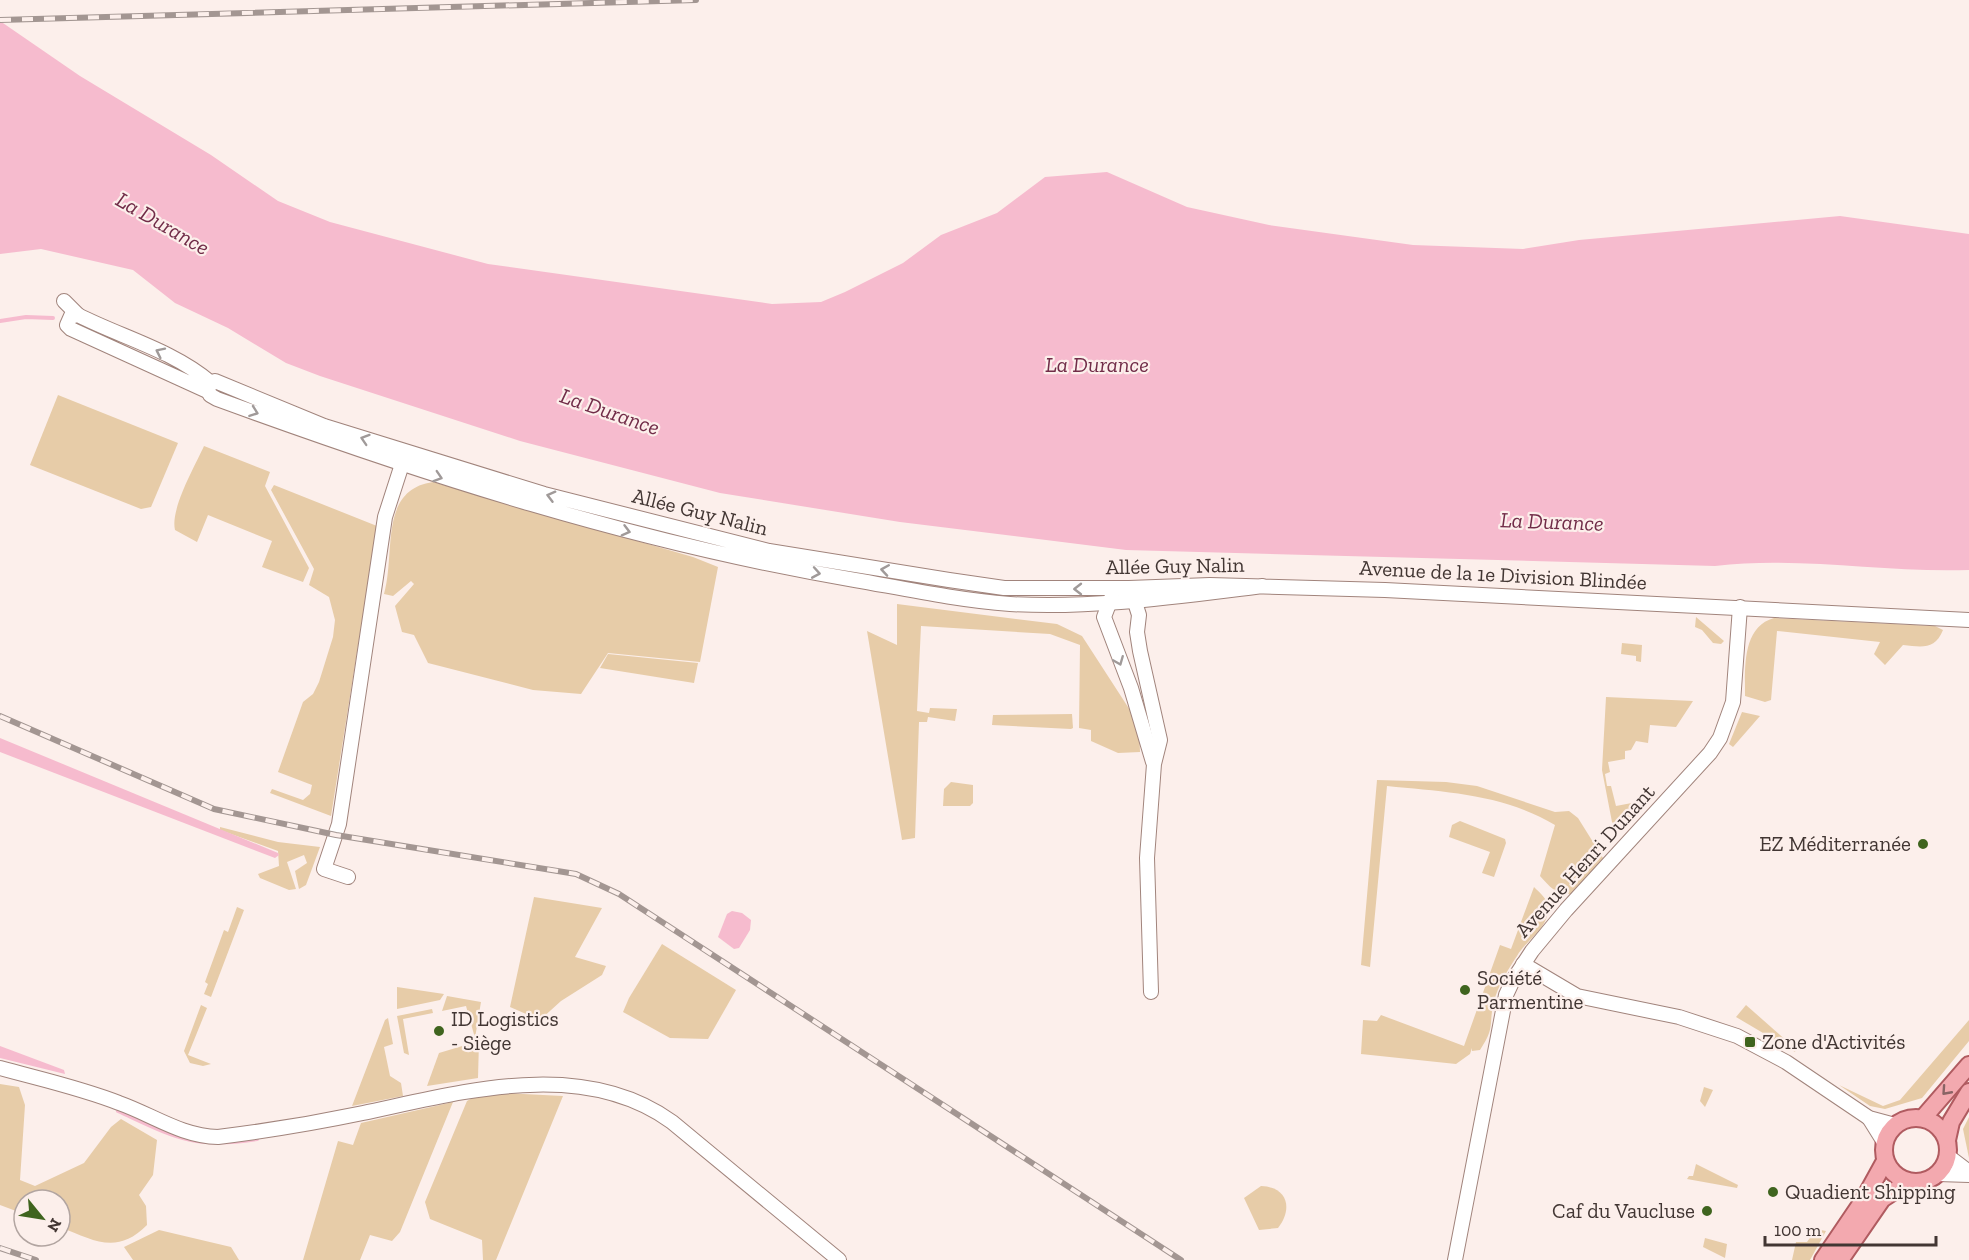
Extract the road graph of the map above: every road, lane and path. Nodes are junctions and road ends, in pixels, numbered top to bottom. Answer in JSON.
{"nodes":[{"id":1,"x":64,"y":300,"type":"dead end"},
{"id":2,"x":403,"y":459,"type":"junction"},
{"id":3,"x":1263,"y":586,"type":"junction"},
{"id":4,"x":1127,"y":592,"type":"junction"},
{"id":5,"x":1158,"y":598,"type":"junction"},
{"id":6,"x":1107,"y":601,"type":"junction"},
{"id":7,"x":1078,"y":603,"type":"junction"},
{"id":8,"x":1740,"y":608,"type":"junction"},
{"id":9,"x":1139,"y":615,"type":"junction"},
{"id":10,"x":1104,"y":617,"type":"junction"},
{"id":11,"x":1969,"y":620,"type":"edge"},
{"id":12,"x":1154,"y":764,"type":"junction"},
{"id":13,"x":348,"y":877,"type":"dead end"},
{"id":14,"x":1523,"y":964,"type":"junction"},
{"id":15,"x":1151,"y":992,"type":"dead end"},
{"id":16,"x":1969,"y":1065,"type":"edge"},
{"id":17,"x":0,"y":1068,"type":"edge"},
{"id":18,"x":1969,"y":1092,"type":"edge"},
{"id":19,"x":1869,"y":1118,"type":"junction"},
{"id":20,"x":1923,"y":1118,"type":"junction"},
{"id":21,"x":1895,"y":1125,"type":"junction"},
{"id":22,"x":1884,"y":1142,"type":"junction"},
{"id":23,"x":1948,"y":1148,"type":"junction"},
{"id":24,"x":1885,"y":1161,"type":"junction"},
{"id":25,"x":1938,"y":1174,"type":"junction"},
{"id":26,"x":1969,"y":1174,"type":"edge"},
{"id":27,"x":1908,"y":1182,"type":"junction"},
{"id":28,"x":839,"y":1260,"type":"edge"},
{"id":29,"x":1455,"y":1260,"type":"edge"},
{"id":30,"x":1823,"y":1260,"type":"edge"},
{"id":31,"x":1840,"y":1260,"type":"edge"}],
"edges":[{"from":1,"to":2,"type":"street","name":"Allée Guy Nalin"},
{"from":4,"to":2,"type":"street","name":"Allée Guy Nalin","one_way":true},
{"from":2,"to":7,"type":"street","name":"Allée Guy Nalin","one_way":true},
{"from":2,"to":13,"type":"street"},
{"from":3,"to":4,"type":"street","name":"Allée Guy Nalin"},
{"from":3,"to":5,"type":"street","name":"Allée Guy Nalin"},
{"from":3,"to":8,"type":"street","name":"Avenue de la 1e Division Blindée"},
{"from":4,"to":5,"type":"street","name":"Allée Guy Nalin"},
{"from":4,"to":6,"type":"street"},
{"from":4,"to":6,"type":"street","name":"Allée Guy Nalin"},
{"from":4,"to":9,"type":"street"},
{"from":5,"to":9,"type":"street"},
{"from":6,"to":7,"type":"street","name":"Allée Guy Nalin"},
{"from":6,"to":10,"type":"street"},
{"from":7,"to":10,"type":"street"},
{"from":8,"to":11,"type":"street","name":"Avenue de la 1e Division Blindée"},
{"from":8,"to":14,"type":"street","name":"Avenue Henri Dunant"},
{"from":9,"to":12,"type":"street"},
{"from":10,"to":12,"type":"street","one_way":true},
{"from":12,"to":15,"type":"street"},
{"from":14,"to":19,"type":"street"},
{"from":14,"to":29,"type":"street","name":"Avenue Henri Dunant"},
{"from":16,"to":20,"type":"main road","one_way":true},
{"from":17,"to":28,"type":"street"},
{"from":18,"to":23,"type":"main road"},
{"from":19,"to":21,"type":"street"},
{"from":19,"to":22,"type":"street"},
{"from":20,"to":21,"type":"main road"},
{"from":20,"to":23,"type":"main road"},
{"from":21,"to":22,"type":"main road"},
{"from":22,"to":24,"type":"main road"},
{"from":23,"to":25,"type":"main road"},
{"from":23,"to":26,"type":"street"},
{"from":24,"to":27,"type":"main road"},
{"from":24,"to":30,"type":"main road"},
{"from":25,"to":26,"type":"street"},
{"from":25,"to":27,"type":"main road"},
{"from":27,"to":31,"type":"main road"}]}
